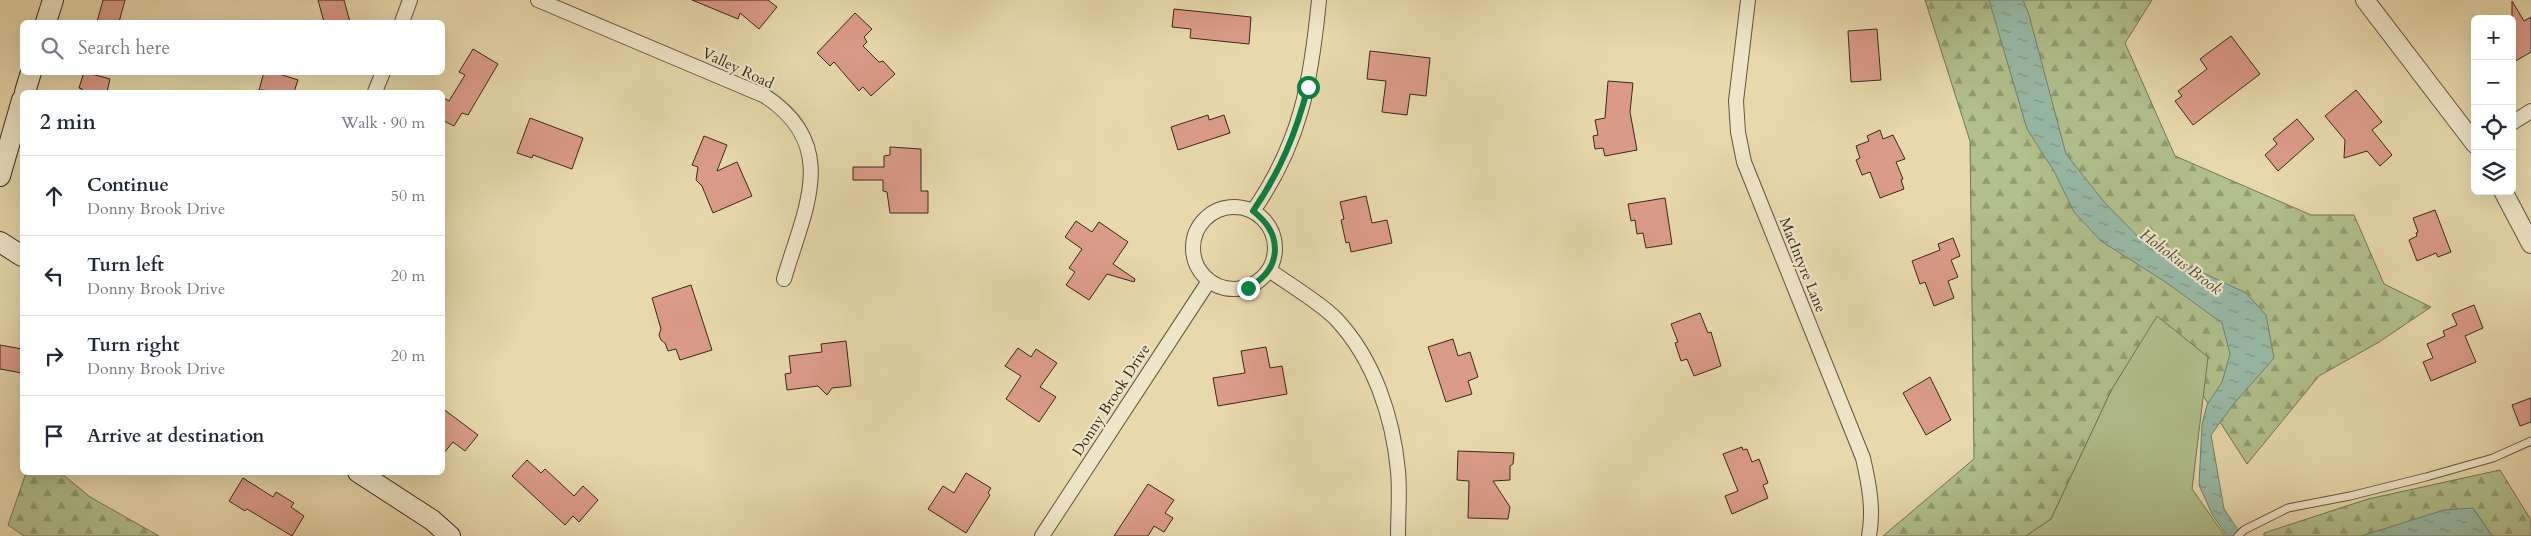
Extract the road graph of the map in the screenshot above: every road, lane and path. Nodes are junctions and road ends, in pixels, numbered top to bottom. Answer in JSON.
{"nodes":[{"id":1,"x":52,"y":0,"type":"edge"},
{"id":2,"x":410,"y":0,"type":"edge"},
{"id":3,"x":538,"y":0,"type":"edge"},
{"id":4,"x":1319,"y":0,"type":"edge"},
{"id":5,"x":1748,"y":0,"type":"edge"},
{"id":6,"x":2365,"y":0,"type":"edge"},
{"id":7,"x":47,"y":20,"type":"edge"},
{"id":8,"x":403,"y":20,"type":"edge"},
{"id":9,"x":30,"y":75,"type":"edge"},
{"id":10,"x":382,"y":75,"type":"edge"},
{"id":11,"x":26,"y":90,"type":"edge"},
{"id":12,"x":376,"y":90,"type":"edge"},
{"id":13,"x":20,"y":107,"type":"edge"},
{"id":14,"x":2531,"y":111,"type":"edge"},
{"id":15,"x":2516,"y":120,"type":"edge"},
{"id":16,"x":2471,"y":139,"type":"edge"},
{"id":17,"x":0,"y":176,"type":"edge"},
{"id":18,"x":2505,"y":195,"type":"edge"},
{"id":19,"x":1253,"y":211,"type":"junction"},
{"id":20,"x":0,"y":242,"type":"edge"},
{"id":21,"x":2531,"y":244,"type":"edge"},
{"id":22,"x":20,"y":255,"type":"edge"},
{"id":23,"x":1269,"y":270,"type":"junction"},
{"id":24,"x":784,"y":280,"type":"dead end"},
{"id":25,"x":1209,"y":281,"type":"junction"},
{"id":26,"x":2531,"y":441,"type":"edge"},
{"id":27,"x":363,"y":475,"type":"edge"},
{"id":28,"x":450,"y":536,"type":"edge"},
{"id":29,"x":1042,"y":536,"type":"edge"},
{"id":30,"x":1398,"y":536,"type":"edge"},
{"id":31,"x":1869,"y":536,"type":"edge"},
{"id":32,"x":2238,"y":536,"type":"edge"}],
"edges":[{"from":1,"to":7,"type":"main road"},
{"from":2,"to":8,"type":"street"},
{"from":3,"to":24,"type":"street","name":"Valley Road"},
{"from":4,"to":19,"type":"street"},
{"from":5,"to":31,"type":"street","name":"MacIntyre Lane"},
{"from":6,"to":16,"type":"street"},
{"from":9,"to":11,"type":"main road"},
{"from":10,"to":12,"type":"street"},
{"from":13,"to":17,"type":"main road"},
{"from":14,"to":15,"type":"street"},
{"from":18,"to":21,"type":"street"},
{"from":19,"to":23,"type":"street"},
{"from":19,"to":25,"type":"street"},
{"from":20,"to":22,"type":"main road"},
{"from":23,"to":25,"type":"street"},
{"from":23,"to":30,"type":"street"},
{"from":25,"to":29,"type":"street","name":"Donny Brook Drive"},
{"from":26,"to":32,"type":"lane"},
{"from":27,"to":28,"type":"main road"}]}
